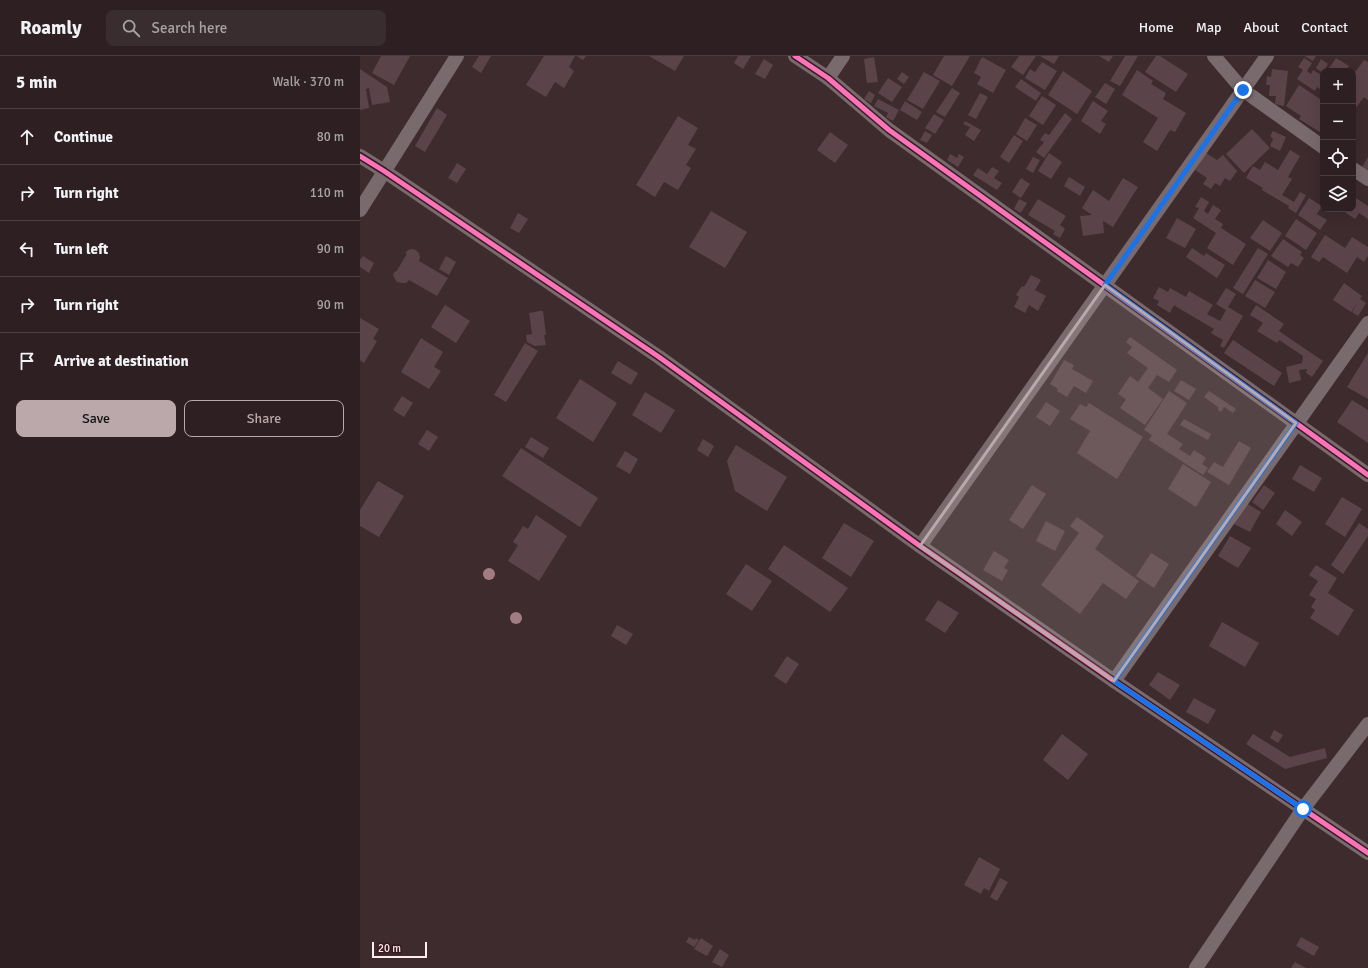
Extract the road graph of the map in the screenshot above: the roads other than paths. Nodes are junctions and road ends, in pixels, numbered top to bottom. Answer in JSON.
{"nodes":[{"id":1,"x":457,"y":56,"type":"edge"},
{"id":2,"x":794,"y":56,"type":"edge"},
{"id":3,"x":843,"y":56,"type":"edge"},
{"id":4,"x":1214,"y":56,"type":"edge"},
{"id":5,"x":1267,"y":56,"type":"edge"},
{"id":6,"x":828,"y":78,"type":"junction"},
{"id":7,"x":1243,"y":90,"type":"junction"},
{"id":8,"x":1320,"y":145,"type":"edge"},
{"id":9,"x":360,"y":156,"type":"edge"},
{"id":10,"x":384,"y":171,"type":"junction"},
{"id":11,"x":1356,"y":171,"type":"edge"},
{"id":12,"x":1368,"y":179,"type":"edge"},
{"id":13,"x":360,"y":210,"type":"edge"},
{"id":14,"x":1105,"y":285,"type":"junction"},
{"id":15,"x":1368,"y":323,"type":"edge"},
{"id":16,"x":1296,"y":423,"type":"junction"},
{"id":17,"x":1368,"y":475,"type":"edge"},
{"id":18,"x":920,"y":546,"type":"junction"},
{"id":19,"x":1114,"y":681,"type":"junction"},
{"id":20,"x":1368,"y":724,"type":"edge"},
{"id":21,"x":1303,"y":809,"type":"junction"},
{"id":22,"x":1368,"y":854,"type":"edge"},
{"id":23,"x":1196,"y":968,"type":"edge"}],
"edges":[{"from":1,"to":10,"type":"street"},
{"from":2,"to":6,"type":"street"},
{"from":3,"to":6,"type":"street"},
{"from":4,"to":7,"type":"street"},
{"from":5,"to":7,"type":"street"},
{"from":6,"to":14,"type":"street"},
{"from":7,"to":8,"type":"street"},
{"from":7,"to":14,"type":"street"},
{"from":9,"to":10,"type":"street"},
{"from":10,"to":13,"type":"street"},
{"from":10,"to":18,"type":"street"},
{"from":11,"to":12,"type":"street"},
{"from":14,"to":16,"type":"street"},
{"from":14,"to":18,"type":"street"},
{"from":15,"to":16,"type":"street"},
{"from":16,"to":17,"type":"street"},
{"from":16,"to":19,"type":"street"},
{"from":18,"to":19,"type":"street"},
{"from":19,"to":21,"type":"street"},
{"from":20,"to":21,"type":"street"},
{"from":21,"to":22,"type":"street"},
{"from":21,"to":23,"type":"street"}]}
